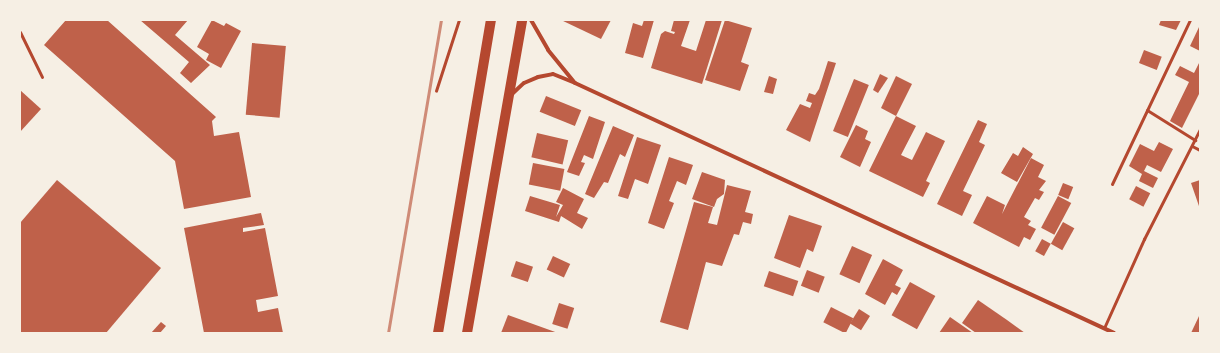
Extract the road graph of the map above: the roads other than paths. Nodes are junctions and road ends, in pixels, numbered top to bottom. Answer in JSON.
{"nodes":[{"id":1,"x":491,"y":20,"type":"edge"},
{"id":2,"x":522,"y":20,"type":"edge"},
{"id":3,"x":531,"y":20,"type":"edge"},
{"id":4,"x":1190,"y":20,"type":"edge"},
{"id":5,"x":20,"y":32,"type":"edge"},
{"id":6,"x":42,"y":77,"type":"dead end"},
{"id":7,"x":575,"y":83,"type":"junction"},
{"id":8,"x":508,"y":97,"type":"junction"},
{"id":9,"x":1147,"y":110,"type":"junction"},
{"id":10,"x":1200,"y":129,"type":"edge"},
{"id":11,"x":1195,"y":140,"type":"junction"},
{"id":12,"x":1192,"y":146,"type":"junction"},
{"id":13,"x":1200,"y":150,"type":"edge"},
{"id":14,"x":1112,"y":184,"type":"dead end"},
{"id":15,"x":1104,"y":328,"type":"junction"},
{"id":16,"x":438,"y":333,"type":"edge"},
{"id":17,"x":468,"y":333,"type":"edge"},
{"id":18,"x":1114,"y":333,"type":"edge"}],
"edges":[{"from":1,"to":16,"type":"main road"},
{"from":2,"to":8,"type":"main road"},
{"from":3,"to":7,"type":"street"},
{"from":4,"to":9,"type":"lane"},
{"from":5,"to":6,"type":"lane"},
{"from":7,"to":8,"type":"street"},
{"from":7,"to":15,"type":"street"},
{"from":8,"to":17,"type":"main road"},
{"from":9,"to":11,"type":"lane"},
{"from":9,"to":14,"type":"lane"},
{"from":10,"to":11,"type":"lane"},
{"from":11,"to":12,"type":"lane"},
{"from":12,"to":13,"type":"lane"},
{"from":12,"to":15,"type":"lane"},
{"from":15,"to":18,"type":"street"}]}
